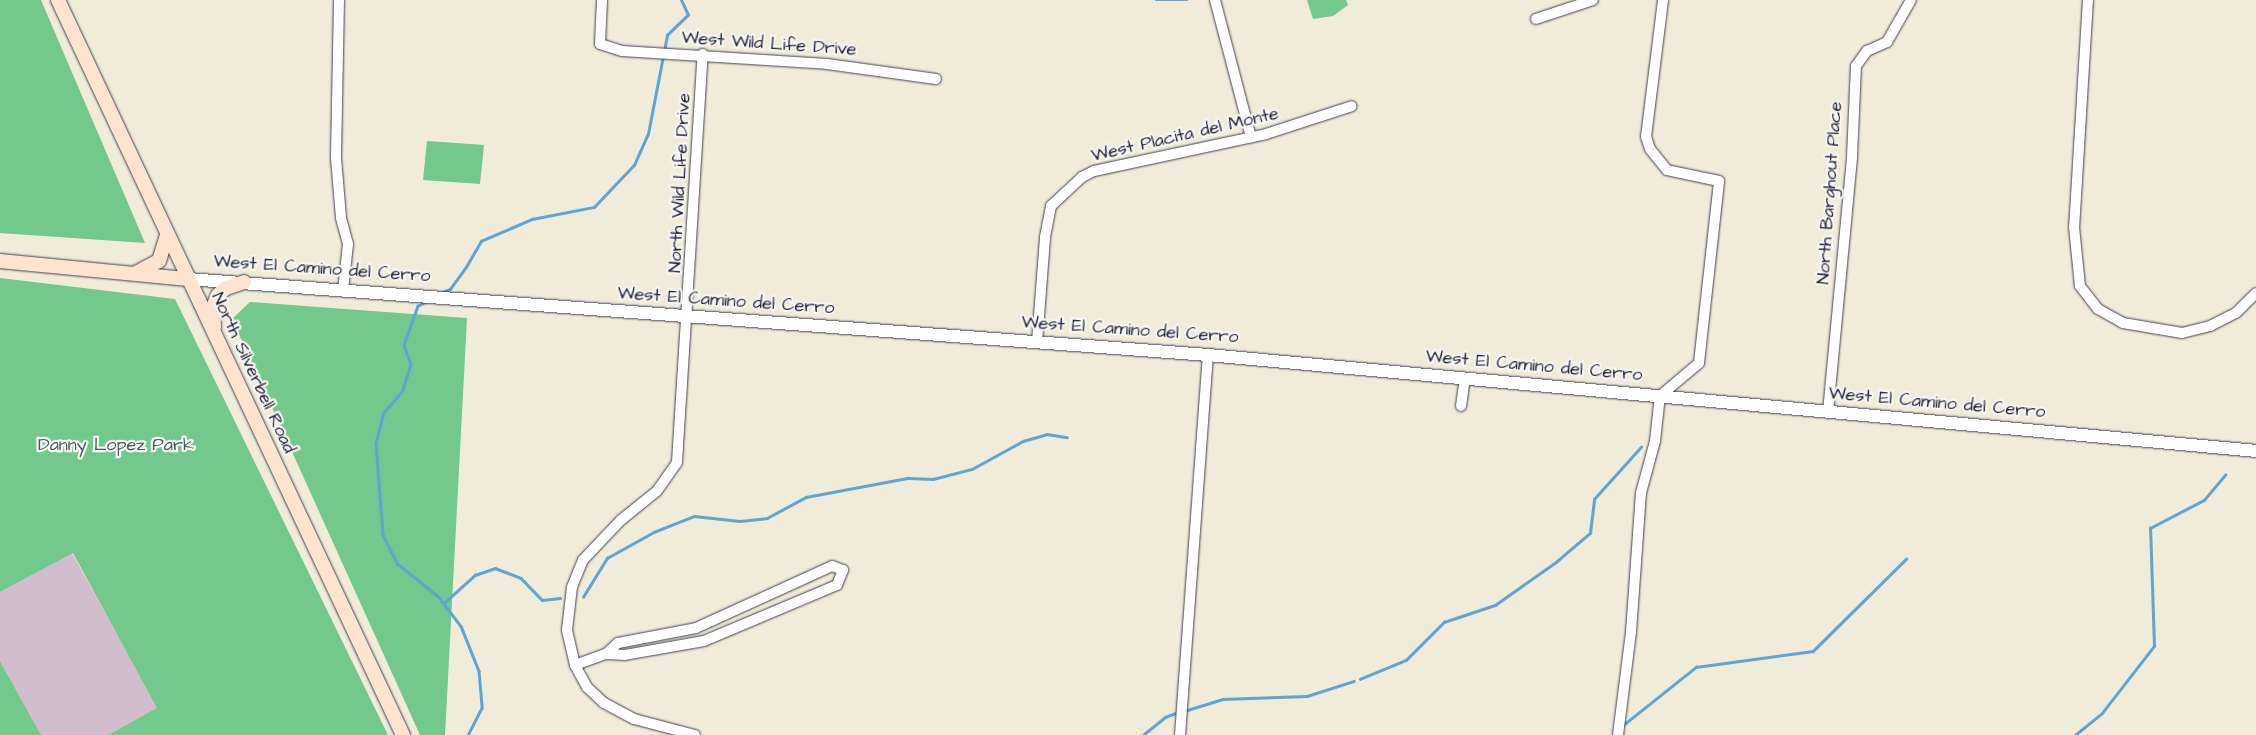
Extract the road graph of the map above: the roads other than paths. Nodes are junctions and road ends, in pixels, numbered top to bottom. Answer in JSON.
{"nodes":[{"id":1,"x":58,"y":0,"type":"edge"},
{"id":2,"x":339,"y":0,"type":"edge"},
{"id":3,"x":602,"y":0,"type":"edge"},
{"id":4,"x":1215,"y":0,"type":"edge"},
{"id":5,"x":1593,"y":0,"type":"edge"},
{"id":6,"x":1663,"y":0,"type":"edge"},
{"id":7,"x":1911,"y":0,"type":"edge"},
{"id":8,"x":2088,"y":0,"type":"edge"},
{"id":9,"x":1536,"y":20,"type":"dead end"},
{"id":10,"x":703,"y":54,"type":"junction"},
{"id":11,"x":936,"y":79,"type":"dead end"},
{"id":12,"x":1352,"y":106,"type":"dead end"},
{"id":13,"x":1251,"y":137,"type":"junction"},
{"id":14,"x":167,"y":234,"type":"junction"},
{"id":15,"x":0,"y":261,"type":"edge"},
{"id":16,"x":134,"y":274,"type":"junction"},
{"id":17,"x":188,"y":279,"type":"junction"},
{"id":18,"x":244,"y":282,"type":"junction"},
{"id":19,"x":342,"y":290,"type":"junction"},
{"id":20,"x":2256,"y":294,"type":"edge"},
{"id":21,"x":688,"y":317,"type":"junction"},
{"id":22,"x":214,"y":336,"type":"junction"},
{"id":23,"x":1037,"y":342,"type":"junction"},
{"id":24,"x":1208,"y":355,"type":"junction"},
{"id":25,"x":1465,"y":378,"type":"junction"},
{"id":26,"x":1660,"y":396,"type":"junction"},
{"id":27,"x":1461,"y":406,"type":"dead end"},
{"id":28,"x":1828,"y":412,"type":"junction"},
{"id":29,"x":2256,"y":451,"type":"edge"},
{"id":30,"x":606,"y":654,"type":"junction"},
{"id":31,"x":575,"y":665,"type":"junction"},
{"id":32,"x":403,"y":735,"type":"edge"},
{"id":33,"x":695,"y":735,"type":"edge"},
{"id":34,"x":1180,"y":735,"type":"edge"},
{"id":35,"x":1618,"y":735,"type":"edge"}],
"edges":[{"from":1,"to":14,"type":"main road","name":"North Silverbell Road"},
{"from":2,"to":19,"type":"street"},
{"from":3,"to":10,"type":"street","name":"West Wild Life Drive"},
{"from":4,"to":13,"type":"street"},
{"from":5,"to":9,"type":"street"},
{"from":6,"to":26,"type":"street"},
{"from":7,"to":28,"type":"street","name":"North Barghout Place"},
{"from":8,"to":20,"type":"street"},
{"from":10,"to":11,"type":"street","name":"West Wild Life Drive"},
{"from":10,"to":21,"type":"street","name":"North Wild Life Drive"},
{"from":12,"to":13,"type":"street","name":"West Placita del Monte"},
{"from":13,"to":23,"type":"street","name":"West Placita del Monte"},
{"from":14,"to":16,"type":"main road"},
{"from":14,"to":17,"type":"main road","name":"North Silverbell Road"},
{"from":15,"to":16,"type":"main road","name":"West El Camino del Cerro"},
{"from":16,"to":17,"type":"main road","name":"West El Camino del Cerro"},
{"from":17,"to":18,"type":"street","name":"West El Camino del Cerro"},
{"from":17,"to":22,"type":"main road","name":"North Silverbell Road"},
{"from":18,"to":19,"type":"street","name":"West El Camino del Cerro"},
{"from":18,"to":22,"type":"main road"},
{"from":19,"to":21,"type":"street","name":"West El Camino del Cerro"},
{"from":21,"to":23,"type":"street","name":"West El Camino del Cerro"},
{"from":21,"to":31,"type":"street","name":"North Wild Life Drive"},
{"from":22,"to":32,"type":"main road","name":"North Silverbell Road"},
{"from":23,"to":24,"type":"street","name":"West El Camino del Cerro"},
{"from":24,"to":25,"type":"street","name":"West El Camino del Cerro"},
{"from":24,"to":34,"type":"street"},
{"from":25,"to":26,"type":"street","name":"West El Camino del Cerro"},
{"from":25,"to":27,"type":"street","name":"West El Camino del Cerro"},
{"from":26,"to":28,"type":"street","name":"West El Camino del Cerro"},
{"from":26,"to":35,"type":"street"},
{"from":28,"to":29,"type":"street","name":"West El Camino del Cerro"},
{"from":30,"to":30,"type":"street"},
{"from":30,"to":31,"type":"street"},
{"from":31,"to":33,"type":"street","name":"North Wild Life Drive"}]}
